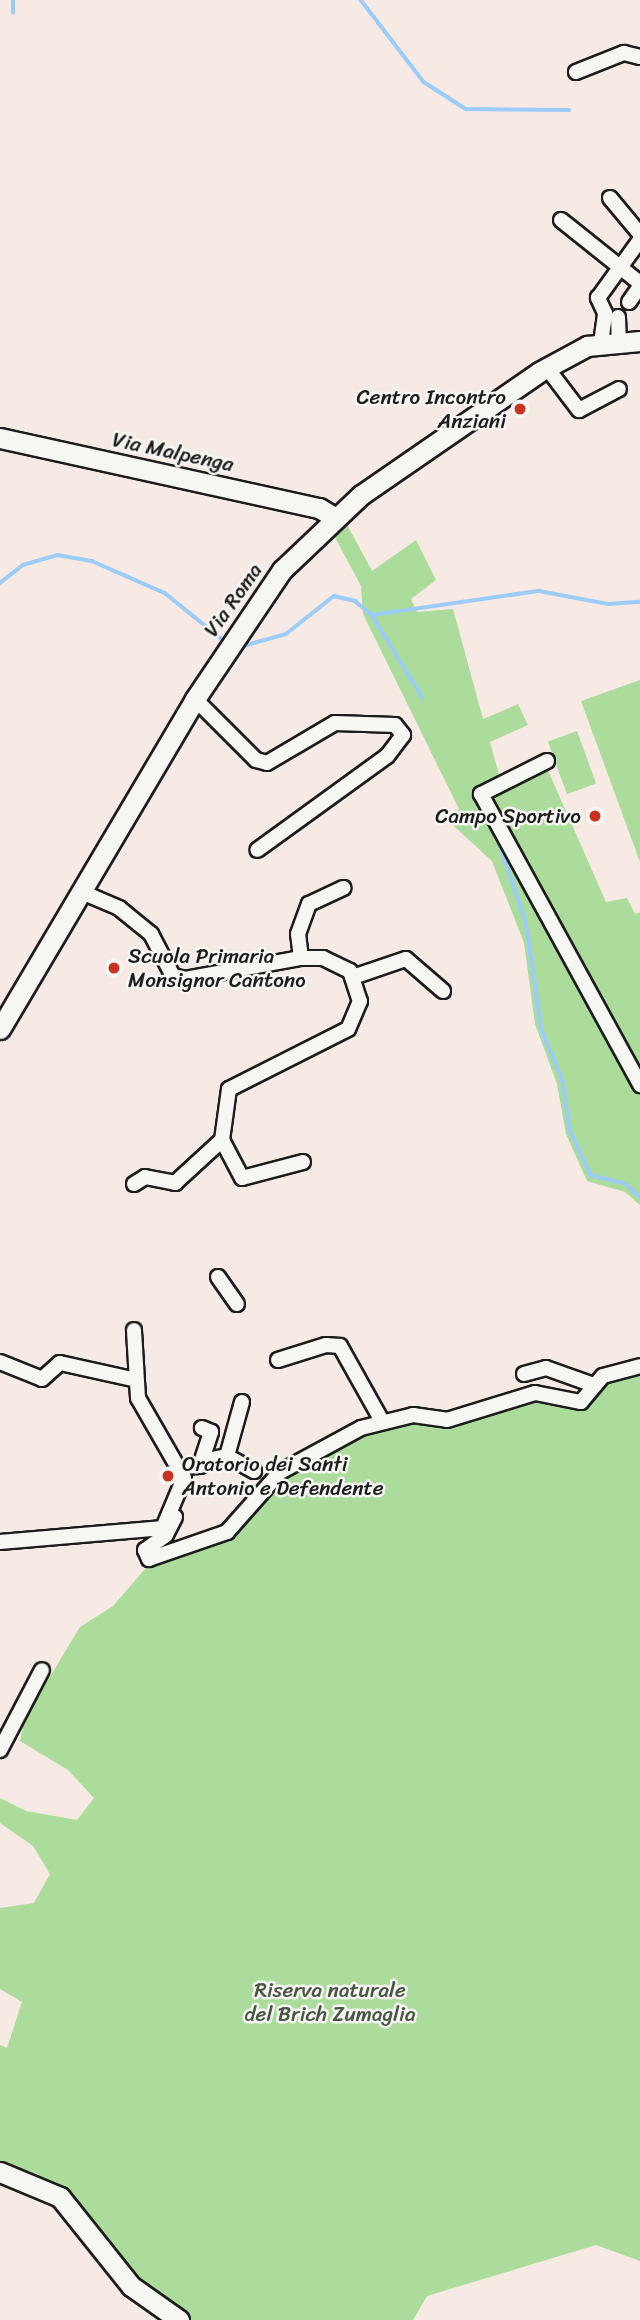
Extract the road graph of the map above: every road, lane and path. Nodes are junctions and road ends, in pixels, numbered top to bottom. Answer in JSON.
{"nodes":[{"id":1,"x":640,"y":57,"type":"edge"},
{"id":2,"x":576,"y":72,"type":"dead end"},
{"id":3,"x":610,"y":198,"type":"dead end"},
{"id":4,"x":561,"y":220,"type":"dead end"},
{"id":5,"x":640,"y":234,"type":"edge"},
{"id":6,"x":640,"y":240,"type":"edge"},
{"id":7,"x":617,"y":270,"type":"junction"},
{"id":8,"x":640,"y":285,"type":"edge"},
{"id":9,"x":629,"y":302,"type":"dead end"},
{"id":10,"x":618,"y":317,"type":"dead end"},
{"id":11,"x":610,"y":341,"type":"junction"},
{"id":12,"x":640,"y":341,"type":"edge"},
{"id":13,"x":547,"y":368,"type":"junction"},
{"id":14,"x":619,"y":389,"type":"dead end"},
{"id":15,"x":0,"y":438,"type":"edge"},
{"id":16,"x":334,"y":517,"type":"junction"},
{"id":17,"x":195,"y":699,"type":"junction"},
{"id":18,"x":547,"y":761,"type":"dead end"},
{"id":19,"x":257,"y":850,"type":"dead end"},
{"id":20,"x":344,"y":888,"type":"dead end"},
{"id":21,"x":85,"y":893,"type":"junction"},
{"id":22,"x":301,"y":958,"type":"junction"},
{"id":23,"x":353,"y":977,"type":"junction"},
{"id":24,"x":443,"y":991,"type":"dead end"},
{"id":25,"x":0,"y":1029,"type":"edge"},
{"id":26,"x":640,"y":1085,"type":"edge"},
{"id":27,"x":222,"y":1140,"type":"junction"},
{"id":28,"x":303,"y":1162,"type":"dead end"},
{"id":29,"x":134,"y":1184,"type":"dead end"},
{"id":30,"x":218,"y":1277,"type":"dead end"},
{"id":31,"x":237,"y":1304,"type":"dead end"},
{"id":32,"x":134,"y":1330,"type":"dead end"},
{"id":33,"x":278,"y":1360,"type":"dead end"},
{"id":34,"x":0,"y":1362,"type":"edge"},
{"id":35,"x":640,"y":1366,"type":"edge"},
{"id":36,"x":524,"y":1374,"type":"dead end"},
{"id":37,"x":132,"y":1378,"type":"junction"},
{"id":38,"x":597,"y":1380,"type":"junction"},
{"id":39,"x":242,"y":1402,"type":"dead end"},
{"id":40,"x":382,"y":1421,"type":"junction"},
{"id":41,"x":202,"y":1428,"type":"dead end"},
{"id":42,"x":227,"y":1456,"type":"junction"},
{"id":43,"x":202,"y":1461,"type":"junction"},
{"id":44,"x":182,"y":1467,"type":"junction"},
{"id":45,"x":254,"y":1471,"type":"dead end"},
{"id":46,"x":170,"y":1513,"type":"junction"},
{"id":47,"x":0,"y":1542,"type":"edge"},
{"id":48,"x":43,"y":1670,"type":"dead end"},
{"id":49,"x":0,"y":1750,"type":"edge"},
{"id":50,"x":0,"y":2172,"type":"edge"},
{"id":51,"x":180,"y":2320,"type":"edge"}],
"edges":[{"from":1,"to":2,"type":"street"},
{"from":3,"to":5,"type":"street"},
{"from":4,"to":7,"type":"street"},
{"from":6,"to":7,"type":"street"},
{"from":7,"to":8,"type":"street"},
{"from":7,"to":11,"type":"street"},
{"from":8,"to":9,"type":"street"},
{"from":10,"to":11,"type":"street"},
{"from":11,"to":12,"type":"street","name":"Via Roma"},
{"from":11,"to":13,"type":"street","name":"Via Roma"},
{"from":13,"to":14,"type":"street"},
{"from":13,"to":16,"type":"street","name":"Via Roma"},
{"from":15,"to":16,"type":"street","name":"Via Malpenga"},
{"from":16,"to":17,"type":"street","name":"Via Roma"},
{"from":17,"to":19,"type":"street"},
{"from":17,"to":21,"type":"street","name":"Via Roma"},
{"from":18,"to":26,"type":"street"},
{"from":20,"to":22,"type":"street"},
{"from":21,"to":22,"type":"street"},
{"from":21,"to":25,"type":"street","name":"Via Roma"},
{"from":22,"to":23,"type":"street"},
{"from":23,"to":24,"type":"street"},
{"from":23,"to":27,"type":"street"},
{"from":27,"to":28,"type":"street"},
{"from":27,"to":29,"type":"street"},
{"from":30,"to":31,"type":"street"},
{"from":32,"to":37,"type":"street"},
{"from":33,"to":40,"type":"street"},
{"from":34,"to":37,"type":"street"},
{"from":35,"to":38,"type":"street"},
{"from":36,"to":38,"type":"street"},
{"from":37,"to":44,"type":"street"},
{"from":38,"to":40,"type":"street"},
{"from":39,"to":42,"type":"street"},
{"from":40,"to":46,"type":"street"},
{"from":41,"to":43,"type":"street"},
{"from":42,"to":43,"type":"street"},
{"from":42,"to":45,"type":"street"},
{"from":43,"to":44,"type":"street"},
{"from":44,"to":46,"type":"street"},
{"from":46,"to":47,"type":"street"},
{"from":48,"to":49,"type":"street"},
{"from":50,"to":51,"type":"street"}]}
